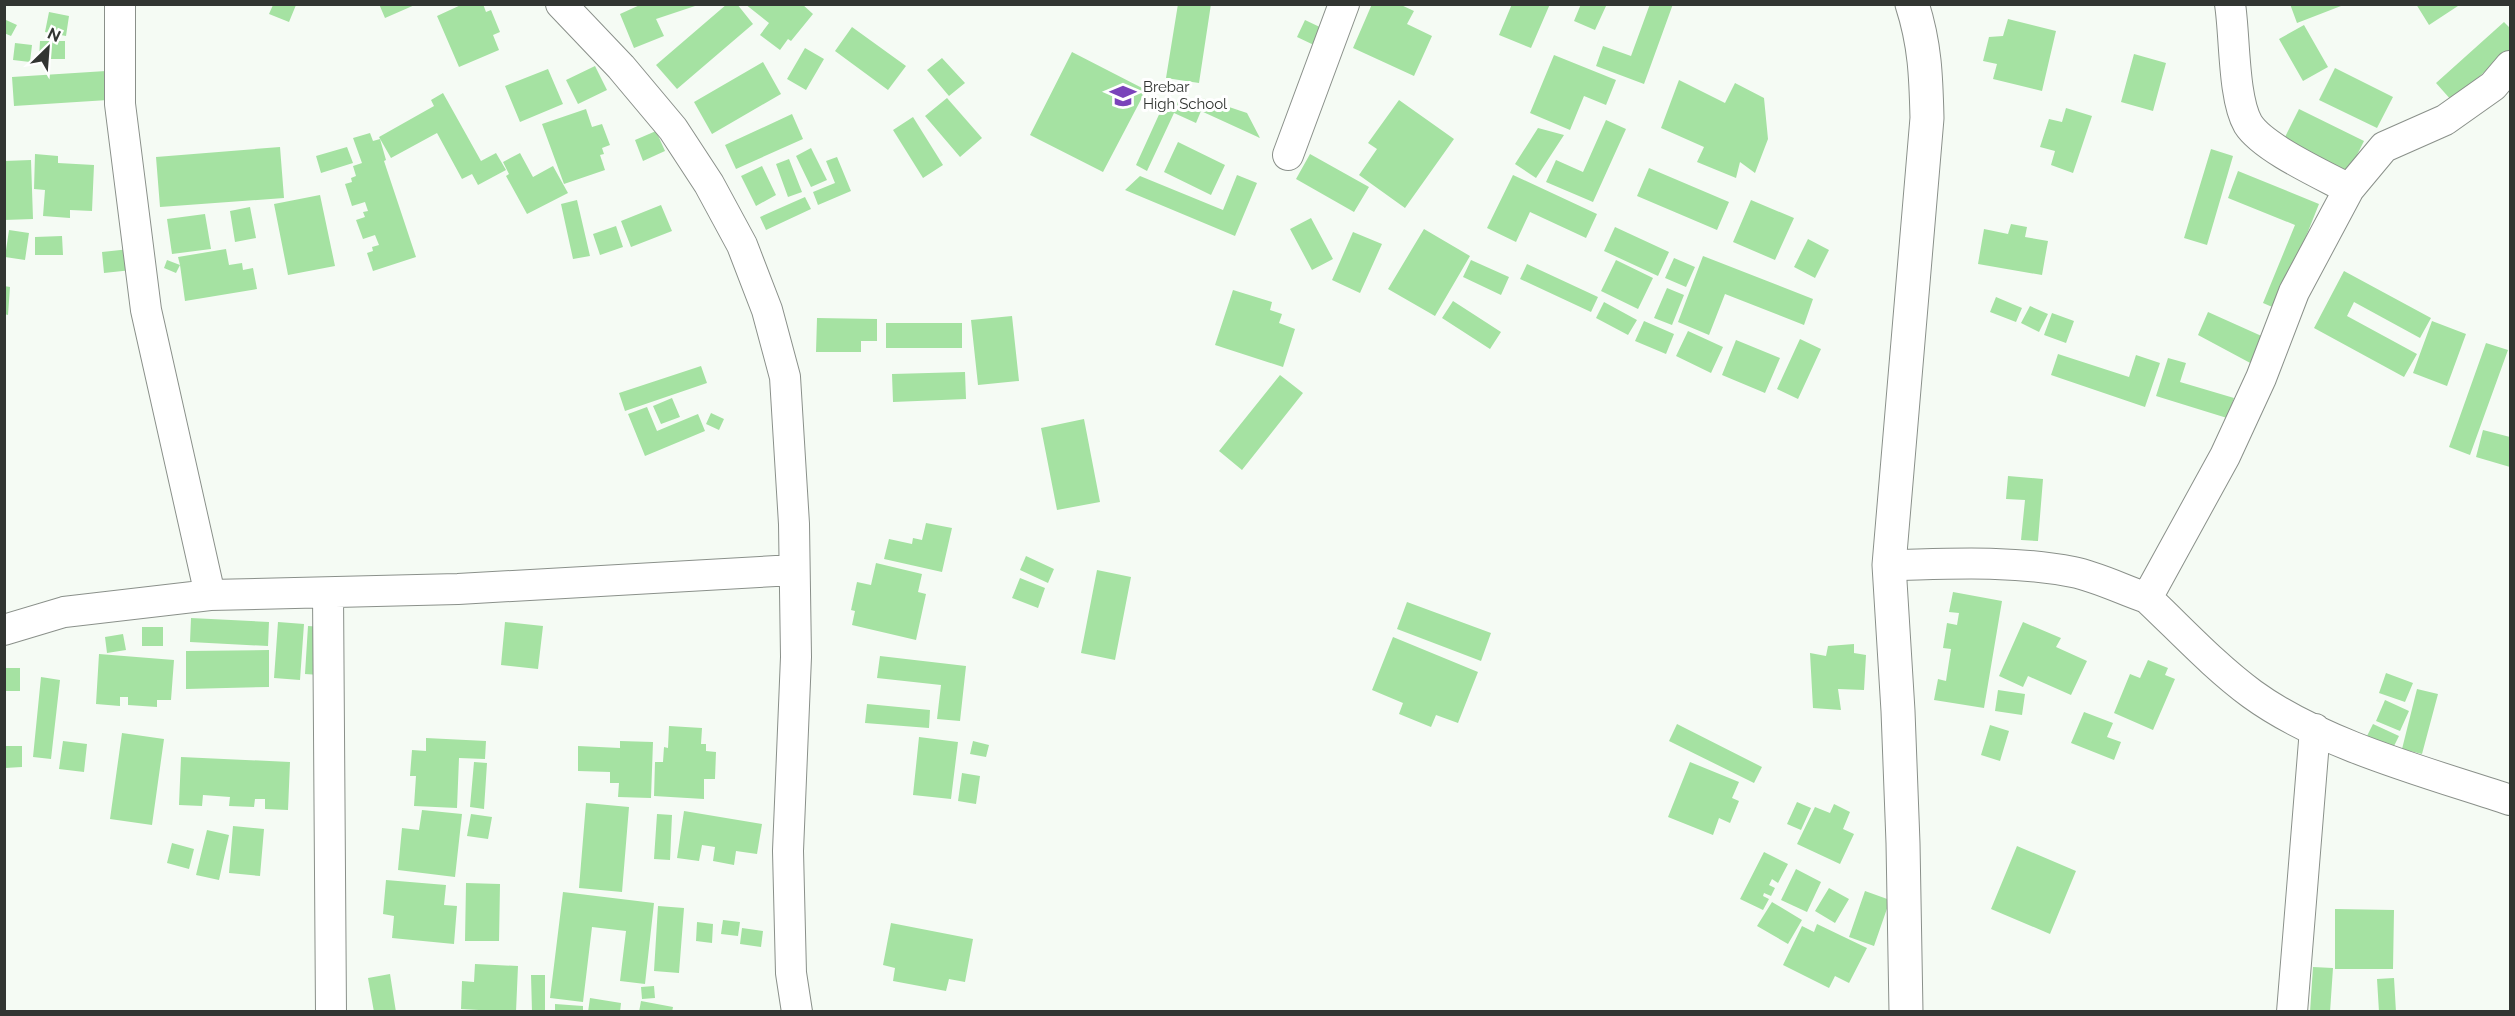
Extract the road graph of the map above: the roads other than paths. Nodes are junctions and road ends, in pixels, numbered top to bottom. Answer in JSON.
{"nodes":[{"id":1,"x":120,"y":4,"type":"edge"},
{"id":2,"x":561,"y":4,"type":"edge"},
{"id":3,"x":1344,"y":4,"type":"edge"},
{"id":4,"x":1912,"y":4,"type":"edge"},
{"id":5,"x":2230,"y":4,"type":"edge"},
{"id":6,"x":2511,"y":66,"type":"edge"},
{"id":7,"x":1288,"y":155,"type":"dead end"},
{"id":8,"x":2349,"y":189,"type":"junction"},
{"id":9,"x":1889,"y":565,"type":"junction"},
{"id":10,"x":794,"y":570,"type":"junction"},
{"id":11,"x":328,"y":593,"type":"junction"},
{"id":12,"x":210,"y":595,"type":"junction"},
{"id":13,"x":2147,"y":598,"type":"junction"},
{"id":14,"x":4,"y":630,"type":"edge"},
{"id":15,"x":2315,"y":729,"type":"junction"},
{"id":16,"x":2511,"y":800,"type":"edge"},
{"id":17,"x":331,"y":1011,"type":"edge"},
{"id":18,"x":797,"y":1011,"type":"edge"},
{"id":19,"x":1906,"y":1011,"type":"edge"},
{"id":20,"x":2292,"y":1011,"type":"edge"}],
"edges":[{"from":1,"to":12,"type":"street"},
{"from":2,"to":10,"type":"street"},
{"from":3,"to":7,"type":"street"},
{"from":4,"to":9,"type":"street"},
{"from":5,"to":8,"type":"street"},
{"from":6,"to":8,"type":"street"},
{"from":8,"to":13,"type":"street"},
{"from":9,"to":13,"type":"street"},
{"from":9,"to":19,"type":"street"},
{"from":10,"to":11,"type":"street"},
{"from":10,"to":18,"type":"street"},
{"from":11,"to":12,"type":"street"},
{"from":11,"to":17,"type":"street"},
{"from":12,"to":14,"type":"street"},
{"from":13,"to":15,"type":"street"},
{"from":15,"to":16,"type":"street"},
{"from":15,"to":20,"type":"street"}]}
